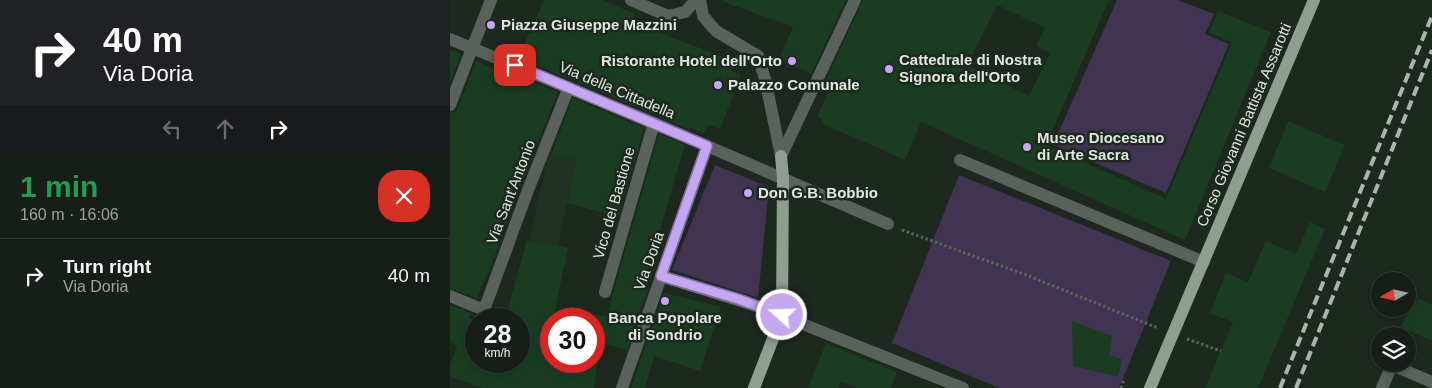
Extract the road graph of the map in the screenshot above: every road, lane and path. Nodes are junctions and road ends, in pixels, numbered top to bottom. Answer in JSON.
{"nodes":[{"id":1,"x":492,"y":0,"type":"edge"},
{"id":2,"x":631,"y":0,"type":"edge"},
{"id":3,"x":698,"y":0,"type":"edge"},
{"id":4,"x":854,"y":0,"type":"edge"},
{"id":5,"x":1314,"y":0,"type":"edge"},
{"id":6,"x":450,"y":39,"type":"edge"},
{"id":7,"x":472,"y":48,"type":"junction"},
{"id":8,"x":569,"y":87,"type":"junction"},
{"id":9,"x":450,"y":105,"type":"edge"},
{"id":10,"x":654,"y":123,"type":"junction"},
{"id":11,"x":707,"y":146,"type":"junction"},
{"id":12,"x":780,"y":156,"type":"junction"},
{"id":13,"x":960,"y":160,"type":"dead end"},
{"id":14,"x":782,"y":178,"type":"junction"},
{"id":15,"x":888,"y":224,"type":"joint"},
{"id":16,"x":1204,"y":262,"type":"junction"},
{"id":17,"x":661,"y":276,"type":"junction"},
{"id":18,"x":605,"y":292,"type":"dead end"},
{"id":19,"x":450,"y":296,"type":"edge"},
{"id":20,"x":782,"y":315,"type":"junction"},
{"id":21,"x":1174,"y":334,"type":"junction"},
{"id":22,"x":1221,"y":351,"type":"dead end"},
{"id":23,"x":1124,"y":380,"type":"dead end"},
{"id":24,"x":1432,"y":382,"type":"edge"},
{"id":25,"x":622,"y":388,"type":"edge"},
{"id":26,"x":754,"y":388,"type":"edge"},
{"id":27,"x":963,"y":388,"type":"edge"},
{"id":28,"x":1121,"y":388,"type":"edge"},
{"id":29,"x":1150,"y":388,"type":"edge"},
{"id":30,"x":1382,"y":388,"type":"edge"}],
"edges":[{"from":1,"to":7,"type":"street"},
{"from":2,"to":3,"type":"street"},
{"from":3,"to":12,"type":"street"},
{"from":4,"to":12,"type":"street"},
{"from":5,"to":16,"type":"main road","name":"Corso Giovanni Battista Assarotti"},
{"from":6,"to":7,"type":"street","name":"Via della Cittadella"},
{"from":7,"to":8,"type":"street","name":"Via della Cittadella"},
{"from":7,"to":9,"type":"street"},
{"from":8,"to":10,"type":"street","name":"Via della Cittadella"},
{"from":8,"to":19,"type":"street","name":"Via Sant'Antonio"},
{"from":10,"to":11,"type":"street","name":"Via della Cittadella"},
{"from":10,"to":18,"type":"street","name":"Vico del Bastione"},
{"from":11,"to":14,"type":"street","name":"Via della Cittadella"},
{"from":11,"to":17,"type":"street","name":"Via Doria"},
{"from":12,"to":14,"type":"main road"},
{"from":13,"to":16,"type":"street"},
{"from":14,"to":15,"type":"street","name":"Via della Cittadella"},
{"from":14,"to":20,"type":"main road"},
{"from":15,"to":21,"type":"path"},
{"from":16,"to":21,"type":"main road","name":"Corso Giovanni Battista Assarotti"},
{"from":17,"to":20,"type":"street"},
{"from":17,"to":25,"type":"street","name":"Via Doria"},
{"from":20,"to":26,"type":"main road"},
{"from":20,"to":27,"type":"street"},
{"from":21,"to":22,"type":"path"},
{"from":21,"to":29,"type":"main road","name":"Corso Giovanni Battista Assarotti"},
{"from":23,"to":28,"type":"path"},
{"from":24,"to":30,"type":"street"}]}
